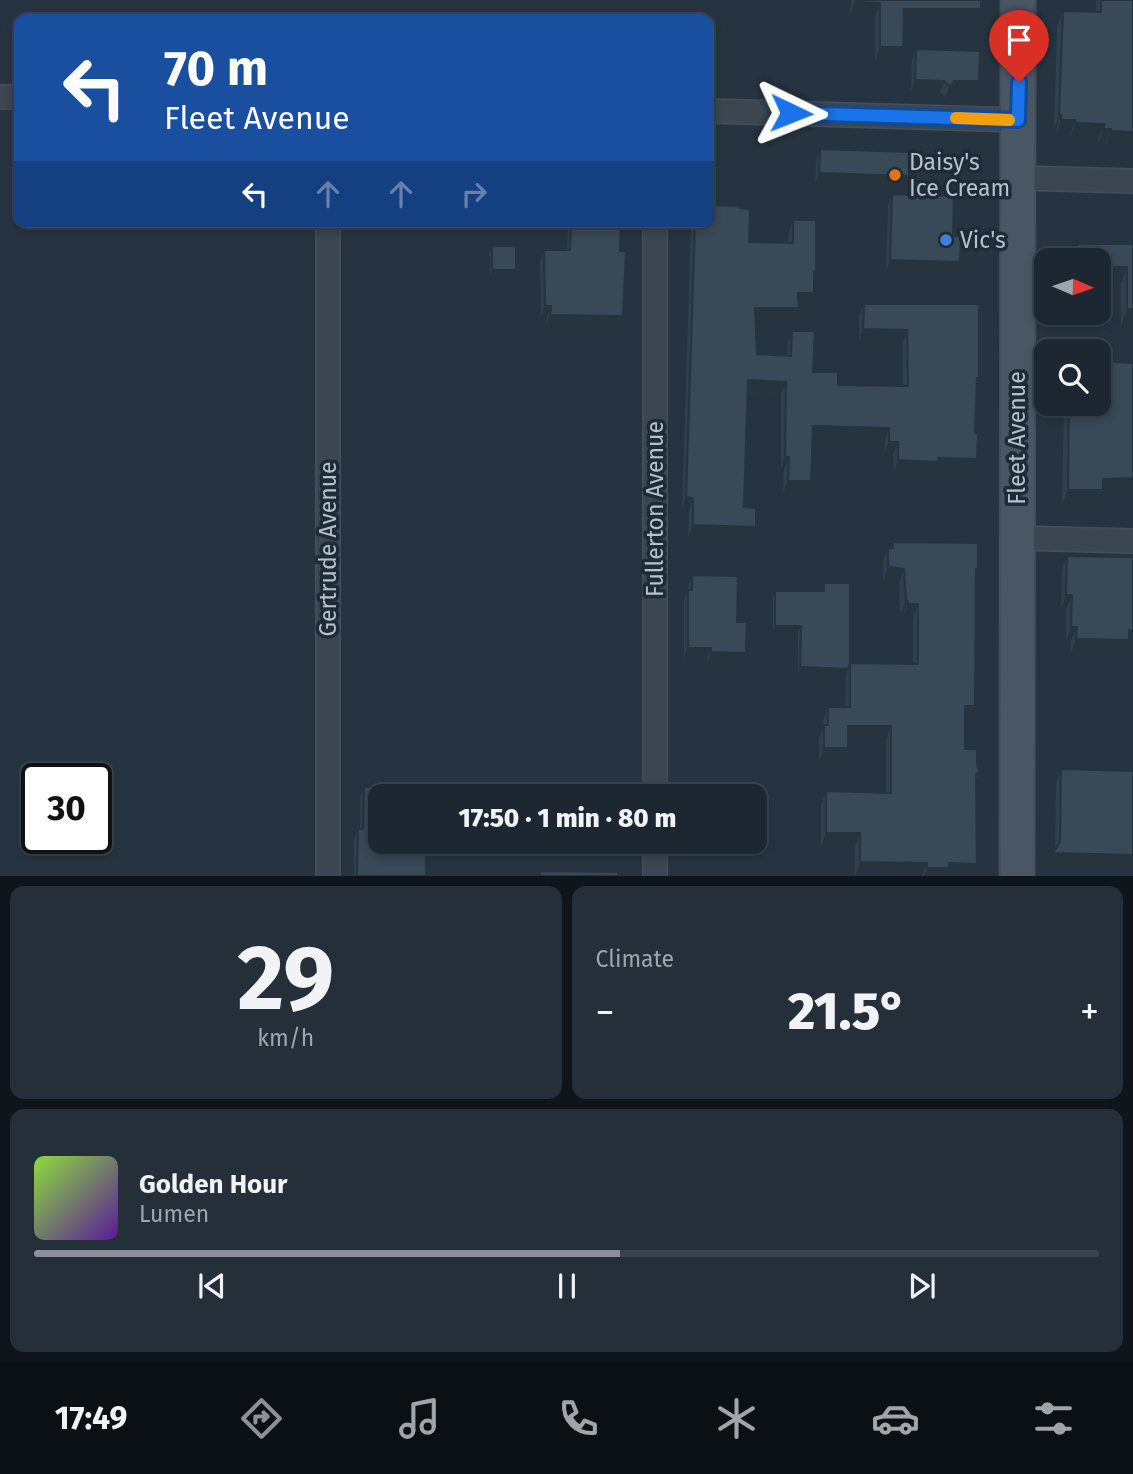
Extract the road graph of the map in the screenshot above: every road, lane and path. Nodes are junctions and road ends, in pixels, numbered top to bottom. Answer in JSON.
{"nodes":[{"id":1,"x":1018,"y":0,"type":"edge"},
{"id":2,"x":714,"y":111,"type":"edge"},
{"id":3,"x":1018,"y":120,"type":"junction"},
{"id":4,"x":1019,"y":178,"type":"junction"},
{"id":5,"x":1133,"y":181,"type":"edge"},
{"id":6,"x":328,"y":228,"type":"edge"},
{"id":7,"x":655,"y":228,"type":"edge"},
{"id":8,"x":1016,"y":538,"type":"junction"},
{"id":9,"x":1133,"y":541,"type":"edge"},
{"id":10,"x":655,"y":784,"type":"edge"},
{"id":11,"x":655,"y":854,"type":"edge"},
{"id":12,"x":328,"y":876,"type":"edge"},
{"id":13,"x":655,"y":876,"type":"edge"},
{"id":14,"x":1017,"y":876,"type":"edge"}],
"edges":[{"from":1,"to":3,"type":"street","name":"Fleet Avenue"},
{"from":2,"to":3,"type":"street"},
{"from":3,"to":4,"type":"street","name":"Fleet Avenue"},
{"from":4,"to":5,"type":"street"},
{"from":4,"to":8,"type":"street","name":"Fleet Avenue"},
{"from":6,"to":12,"type":"street","name":"Gertrude Avenue"},
{"from":7,"to":10,"type":"street","name":"Fullerton Avenue"},
{"from":8,"to":9,"type":"street"},
{"from":8,"to":14,"type":"street","name":"Fleet Avenue"},
{"from":11,"to":13,"type":"street"}]}
